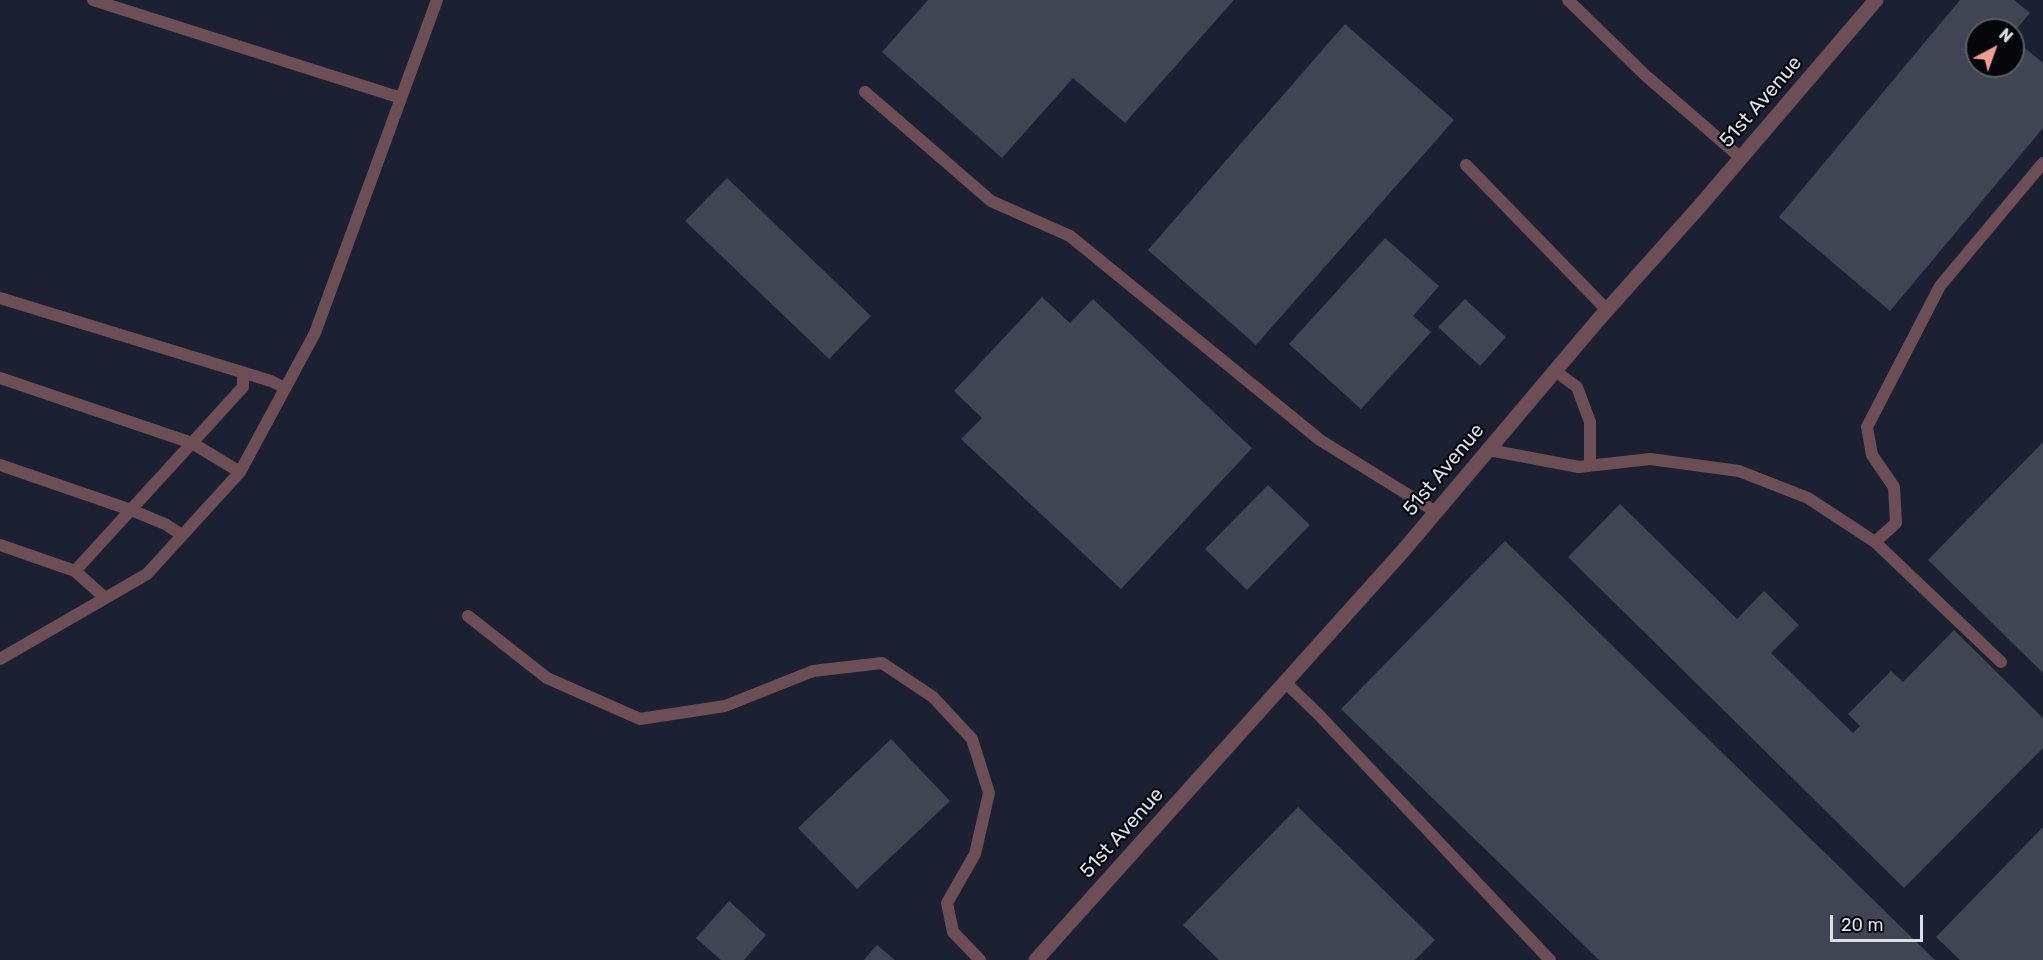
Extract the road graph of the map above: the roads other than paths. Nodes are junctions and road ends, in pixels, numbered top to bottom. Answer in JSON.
{"nodes":[{"id":1,"x":93,"y":0,"type":"edge"},
{"id":2,"x":437,"y":0,"type":"edge"},
{"id":3,"x":1568,"y":0,"type":"edge"},
{"id":4,"x":1876,"y":0,"type":"edge"},
{"id":5,"x":865,"y":92,"type":"dead end"},
{"id":6,"x":401,"y":98,"type":"junction"},
{"id":7,"x":1741,"y":158,"type":"junction"},
{"id":8,"x":2043,"y":163,"type":"edge"},
{"id":9,"x":1466,"y":165,"type":"dead end"},
{"id":10,"x":0,"y":298,"type":"edge"},
{"id":11,"x":1607,"y":310,"type":"junction"},
{"id":12,"x":1555,"y":371,"type":"junction"},
{"id":13,"x":243,"y":373,"type":"junction"},
{"id":14,"x":0,"y":378,"type":"edge"},
{"id":15,"x":285,"y":388,"type":"junction"},
{"id":16,"x":192,"y":443,"type":"junction"},
{"id":17,"x":1489,"y":450,"type":"junction"},
{"id":18,"x":0,"y":465,"type":"edge"},
{"id":19,"x":1590,"y":466,"type":"junction"},
{"id":20,"x":240,"y":472,"type":"junction"},
{"id":21,"x":131,"y":510,"type":"junction"},
{"id":22,"x":1436,"y":513,"type":"junction"},
{"id":23,"x":182,"y":535,"type":"junction"},
{"id":24,"x":1875,"y":542,"type":"junction"},
{"id":25,"x":0,"y":545,"type":"edge"},
{"id":26,"x":75,"y":571,"type":"junction"},
{"id":27,"x":105,"y":598,"type":"junction"},
{"id":28,"x":468,"y":616,"type":"dead end"},
{"id":29,"x":0,"y":659,"type":"edge"},
{"id":30,"x":2001,"y":662,"type":"dead end"},
{"id":31,"x":1285,"y":682,"type":"junction"},
{"id":32,"x":980,"y":960,"type":"edge"},
{"id":33,"x":1036,"y":960,"type":"edge"},
{"id":34,"x":1550,"y":960,"type":"edge"}],
"edges":[{"from":1,"to":6,"type":"lane"},
{"from":2,"to":6,"type":"lane"},
{"from":3,"to":7,"type":"lane"},
{"from":4,"to":7,"type":"street","name":"51st Avenue"},
{"from":5,"to":22,"type":"lane"},
{"from":6,"to":15,"type":"lane"},
{"from":7,"to":11,"type":"street","name":"51st Avenue"},
{"from":8,"to":24,"type":"lane"},
{"from":9,"to":11,"type":"lane"},
{"from":10,"to":13,"type":"lane"},
{"from":11,"to":12,"type":"street","name":"51st Avenue"},
{"from":12,"to":17,"type":"street","name":"51st Avenue"},
{"from":12,"to":19,"type":"lane"},
{"from":13,"to":15,"type":"lane"},
{"from":13,"to":16,"type":"lane"},
{"from":14,"to":16,"type":"lane"},
{"from":15,"to":20,"type":"lane"},
{"from":16,"to":20,"type":"lane"},
{"from":16,"to":21,"type":"lane"},
{"from":17,"to":19,"type":"lane"},
{"from":17,"to":22,"type":"street","name":"51st Avenue"},
{"from":18,"to":21,"type":"lane"},
{"from":19,"to":24,"type":"lane"},
{"from":20,"to":23,"type":"lane"},
{"from":21,"to":23,"type":"lane"},
{"from":21,"to":26,"type":"lane"},
{"from":22,"to":31,"type":"street","name":"51st Avenue"},
{"from":23,"to":27,"type":"lane"},
{"from":24,"to":30,"type":"lane"},
{"from":25,"to":26,"type":"lane"},
{"from":26,"to":27,"type":"lane"},
{"from":27,"to":29,"type":"lane"},
{"from":28,"to":32,"type":"lane"},
{"from":31,"to":33,"type":"street","name":"51st Avenue"},
{"from":31,"to":34,"type":"lane"}]}
